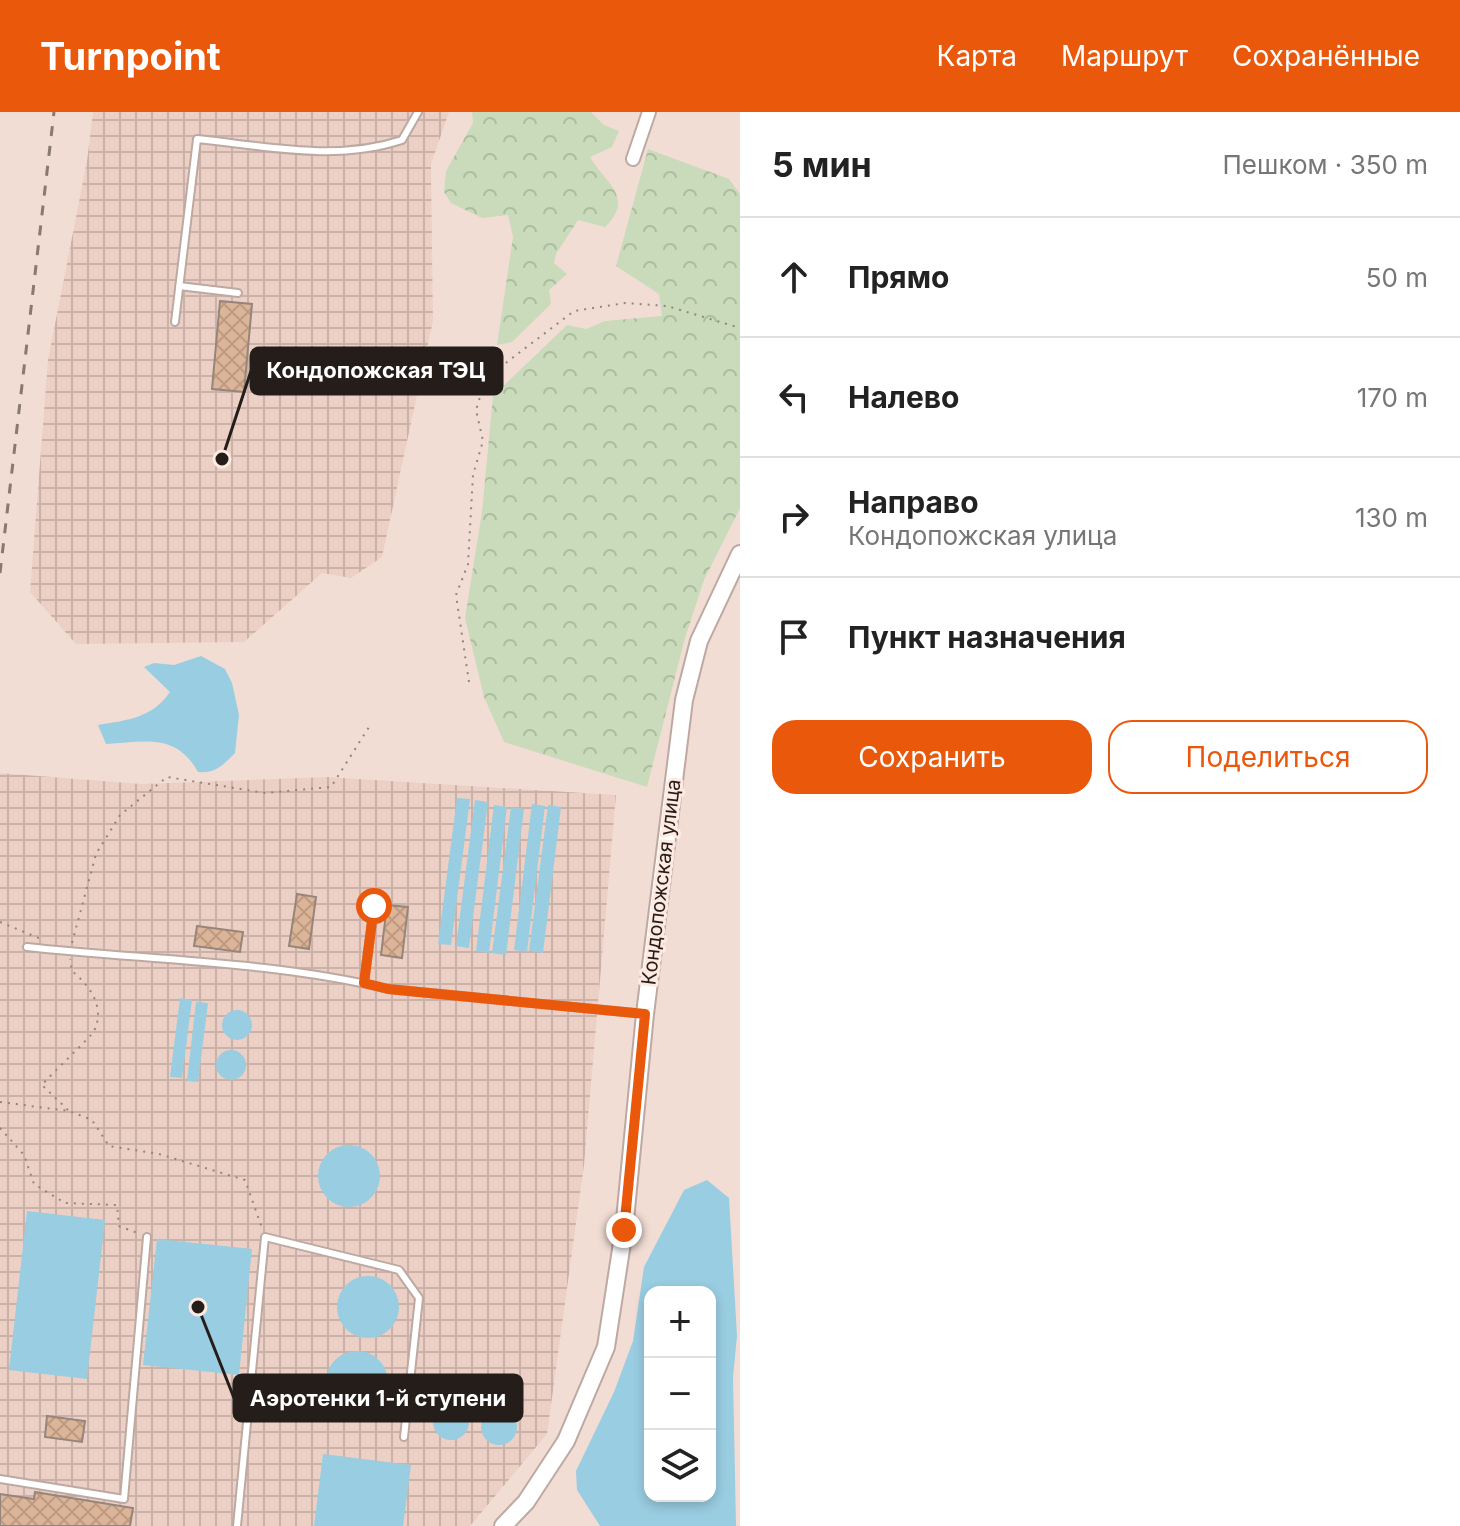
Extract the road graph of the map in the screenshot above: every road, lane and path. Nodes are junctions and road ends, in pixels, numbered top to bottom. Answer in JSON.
{"nodes":[{"id":1,"x":418,"y":112,"type":"edge"},
{"id":2,"x":649,"y":112,"type":"edge"},
{"id":3,"x":633,"y":159,"type":"dead end"},
{"id":4,"x":179,"y":286,"type":"junction"},
{"id":5,"x":238,"y":293,"type":"dead end"},
{"id":6,"x":175,"y":322,"type":"dead end"},
{"id":7,"x":740,"y":328,"type":"edge"},
{"id":8,"x":740,"y":554,"type":"edge"},
{"id":9,"x":469,"y":682,"type":"dead end"},
{"id":10,"x":371,"y":724,"type":"dead end"},
{"id":11,"x":374,"y":906,"type":"dead end"},
{"id":12,"x":0,"y":922,"type":"edge"},
{"id":13,"x":42,"y":940,"type":"dead end"},
{"id":14,"x":27,"y":947,"type":"dead end"},
{"id":15,"x":69,"y":952,"type":"junction"},
{"id":16,"x":364,"y":983,"type":"junction"},
{"id":17,"x":645,"y":1014,"type":"junction"},
{"id":18,"x":0,"y":1102,"type":"edge"},
{"id":19,"x":69,"y":1111,"type":"junction"},
{"id":20,"x":0,"y":1128,"type":"edge"},
{"id":21,"x":147,"y":1237,"type":"joint"},
{"id":22,"x":265,"y":1237,"type":"junction"},
{"id":23,"x":404,"y":1437,"type":"dead end"},
{"id":24,"x":0,"y":1479,"type":"edge"},
{"id":25,"x":237,"y":1526,"type":"edge"},
{"id":26,"x":503,"y":1526,"type":"edge"}],
"edges":[{"from":1,"to":4,"type":"lane"},
{"from":2,"to":3,"type":"street"},
{"from":4,"to":5,"type":"lane"},
{"from":4,"to":6,"type":"lane"},
{"from":7,"to":9,"type":"path"},
{"from":8,"to":17,"type":"street","name":"Кондопожская улица"},
{"from":10,"to":15,"type":"path"},
{"from":11,"to":16,"type":"lane"},
{"from":12,"to":13,"type":"path"},
{"from":14,"to":15,"type":"lane"},
{"from":15,"to":16,"type":"lane"},
{"from":15,"to":19,"type":"path"},
{"from":16,"to":17,"type":"lane"},
{"from":17,"to":26,"type":"street","name":"Кондопожская улица"},
{"from":18,"to":19,"type":"path"},
{"from":19,"to":22,"type":"path"},
{"from":20,"to":21,"type":"path"},
{"from":21,"to":24,"type":"lane"},
{"from":22,"to":23,"type":"lane"},
{"from":22,"to":25,"type":"lane"}]}
